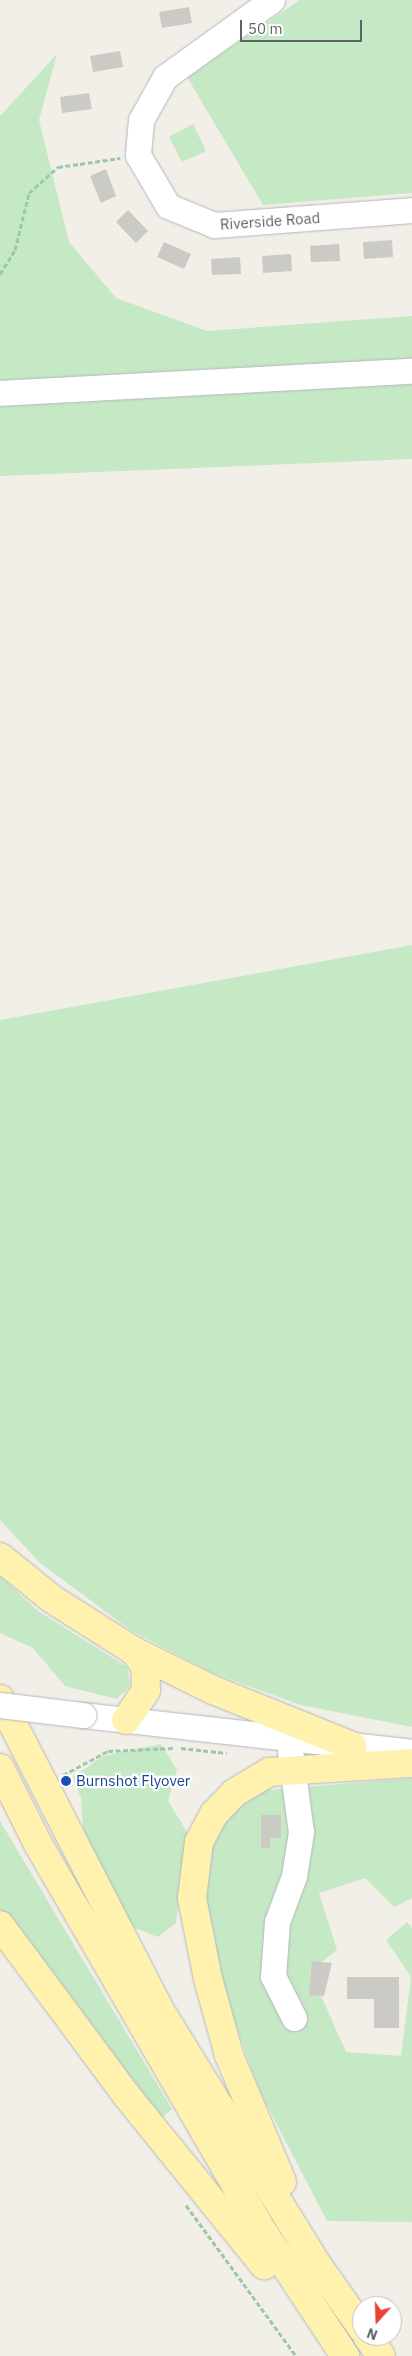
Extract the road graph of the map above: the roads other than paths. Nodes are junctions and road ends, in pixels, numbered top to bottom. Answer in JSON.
{"nodes":[{"id":1,"x":272,"y":0,"type":"edge"},
{"id":2,"x":412,"y":210,"type":"edge"},
{"id":3,"x":412,"y":371,"type":"edge"},
{"id":4,"x":0,"y":393,"type":"edge"},
{"id":5,"x":0,"y":1557,"type":"edge"},
{"id":6,"x":134,"y":1651,"type":"junction"},
{"id":7,"x":0,"y":1699,"type":"edge"},
{"id":8,"x":0,"y":1705,"type":"edge"},
{"id":9,"x":126,"y":1720,"type":"junction"},
{"id":10,"x":289,"y":1729,"type":"junction"},
{"id":11,"x":352,"y":1746,"type":"joint"},
{"id":12,"x":412,"y":1752,"type":"edge"},
{"id":13,"x":412,"y":1764,"type":"edge"},
{"id":14,"x":0,"y":1768,"type":"edge"},
{"id":15,"x":292,"y":1768,"type":"junction"},
{"id":16,"x":0,"y":1925,"type":"edge"},
{"id":17,"x":294,"y":2018,"type":"dead end"},
{"id":18,"x":316,"y":2263,"type":"junction"},
{"id":19,"x":352,"y":2314,"type":"edge"},
{"id":20,"x":337,"y":2356,"type":"edge"},
{"id":21,"x":345,"y":2356,"type":"edge"}],
"edges":[{"from":1,"to":2,"type":"street","name":"Riverside Road"},
{"from":3,"to":4,"type":"street"},
{"from":5,"to":6,"type":"main road"},
{"from":6,"to":9,"type":"main road"},
{"from":6,"to":10,"type":"main road"},
{"from":7,"to":18,"type":"main road"},
{"from":8,"to":9,"type":"street","bridge":true},
{"from":9,"to":10,"type":"street"},
{"from":10,"to":11,"type":"main road"},
{"from":10,"to":15,"type":"street"},
{"from":11,"to":12,"type":"street"},
{"from":13,"to":15,"type":"main road"},
{"from":14,"to":21,"type":"main road"},
{"from":15,"to":17,"type":"street"},
{"from":15,"to":18,"type":"main road"},
{"from":16,"to":20,"type":"main road"},
{"from":18,"to":19,"type":"main road"}]}
